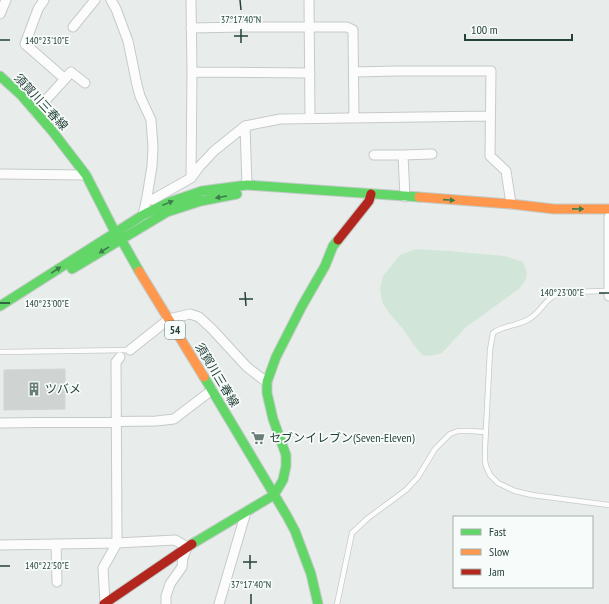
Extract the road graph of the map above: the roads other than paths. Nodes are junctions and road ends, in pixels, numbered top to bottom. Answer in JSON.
{"nodes":[{"id":1,"x":6,"y":0,"type":"edge"},
{"id":2,"x":44,"y":0,"type":"edge"},
{"id":3,"x":95,"y":0,"type":"edge"},
{"id":4,"x":111,"y":0,"type":"edge"},
{"id":5,"x":191,"y":0,"type":"edge"},
{"id":6,"x":309,"y":0,"type":"edge"},
{"id":7,"x":0,"y":14,"type":"edge"},
{"id":8,"x":73,"y":26,"type":"dead end"},
{"id":9,"x":310,"y":27,"type":"junction"},
{"id":10,"x":191,"y":28,"type":"junction"},
{"id":11,"x":192,"y":72,"type":"junction"},
{"id":12,"x":354,"y":72,"type":"junction"},
{"id":13,"x":310,"y":73,"type":"junction"},
{"id":14,"x":0,"y":76,"type":"edge"},
{"id":15,"x":65,"y":79,"type":"junction"},
{"id":16,"x":85,"y":83,"type":"dead end"},
{"id":17,"x":35,"y":112,"type":"junction"},
{"id":18,"x":490,"y":116,"type":"junction"},
{"id":19,"x":310,"y":118,"type":"junction"},
{"id":20,"x":354,"y":118,"type":"junction"},
{"id":21,"x":245,"y":126,"type":"junction"},
{"id":22,"x":432,"y":154,"type":"dead end"},
{"id":23,"x":374,"y":155,"type":"dead end"},
{"id":24,"x":404,"y":155,"type":"junction"},
{"id":25,"x":0,"y":174,"type":"edge"},
{"id":26,"x":86,"y":175,"type":"junction"},
{"id":27,"x":191,"y":178,"type":"junction"},
{"id":28,"x":247,"y":186,"type":"junction"},
{"id":29,"x":405,"y":197,"type":"junction"},
{"id":30,"x":370,"y":198,"type":"junction"},
{"id":31,"x":147,"y":199,"type":"junction"},
{"id":32,"x":511,"y":204,"type":"junction"},
{"id":33,"x":609,"y":209,"type":"edge"},
{"id":34,"x":143,"y":215,"type":"junction"},
{"id":35,"x":609,"y":217,"type":"edge"},
{"id":36,"x":118,"y":235,"type":"junction"},
{"id":37,"x":609,"y":291,"type":"edge"},
{"id":38,"x":609,"y":296,"type":"edge"},
{"id":39,"x":0,"y":306,"type":"edge"},
{"id":40,"x":0,"y":315,"type":"edge"},
{"id":41,"x":169,"y":319,"type":"junction"},
{"id":42,"x":130,"y":350,"type":"joint"},
{"id":43,"x":0,"y":352,"type":"edge"},
{"id":44,"x":120,"y":357,"type":"dead end"},
{"id":45,"x":268,"y":382,"type":"junction"},
{"id":46,"x":212,"y":390,"type":"junction"},
{"id":47,"x":117,"y":421,"type":"junction"},
{"id":48,"x":0,"y":423,"type":"edge"},
{"id":49,"x":485,"y":432,"type":"junction"},
{"id":50,"x":274,"y":496,"type":"junction"},
{"id":51,"x":609,"y":505,"type":"edge"},
{"id":52,"x":246,"y":512,"type":"junction"},
{"id":53,"x":117,"y":543,"type":"junction"},
{"id":54,"x":56,"y":544,"type":"junction"},
{"id":55,"x":0,"y":545,"type":"edge"},
{"id":56,"x":187,"y":547,"type":"junction"},
{"id":57,"x":57,"y":582,"type":"dead end"},
{"id":58,"x":105,"y":604,"type":"edge"},
{"id":59,"x":166,"y":604,"type":"edge"},
{"id":60,"x":219,"y":604,"type":"edge"},
{"id":61,"x":318,"y":604,"type":"edge"},
{"id":62,"x":337,"y":604,"type":"edge"}],
"edges":[{"from":1,"to":7,"type":"street"},
{"from":2,"to":15,"type":"street"},
{"from":3,"to":8,"type":"street"},
{"from":4,"to":31,"type":"street"},
{"from":5,"to":10,"type":"street"},
{"from":6,"to":9,"type":"street"},
{"from":9,"to":10,"type":"street"},
{"from":9,"to":12,"type":"street"},
{"from":9,"to":13,"type":"street"},
{"from":10,"to":11,"type":"street"},
{"from":11,"to":13,"type":"street"},
{"from":11,"to":27,"type":"street"},
{"from":12,"to":18,"type":"street"},
{"from":12,"to":20,"type":"street"},
{"from":13,"to":19,"type":"street"},
{"from":14,"to":17,"type":"street","name":"須賀川三春線","number":"54"},
{"from":15,"to":16,"type":"street"},
{"from":15,"to":17,"type":"street"},
{"from":17,"to":26,"type":"street","name":"須賀川三春線","number":"54"},
{"from":18,"to":20,"type":"street"},
{"from":18,"to":32,"type":"street"},
{"from":19,"to":20,"type":"street"},
{"from":19,"to":21,"type":"street"},
{"from":21,"to":27,"type":"street"},
{"from":21,"to":28,"type":"street"},
{"from":22,"to":24,"type":"street"},
{"from":23,"to":24,"type":"street"},
{"from":24,"to":29,"type":"street"},
{"from":25,"to":26,"type":"street"},
{"from":26,"to":36,"type":"street","name":"須賀川三春線","number":"54"},
{"from":27,"to":31,"type":"street"},
{"from":28,"to":30,"type":"street"},
{"from":34,"to":28,"type":"street","one_way":true},
{"from":29,"to":30,"type":"street"},
{"from":29,"to":32,"type":"street","one_way":true},
{"from":30,"to":35,"type":"street"},
{"from":30,"to":36,"type":"street","one_way":true},
{"from":30,"to":45,"type":"street"},
{"from":31,"to":34,"type":"street"},
{"from":32,"to":33,"type":"street","one_way":true},
{"from":34,"to":36,"type":"street"},
{"from":35,"to":37,"type":"street"},
{"from":39,"to":36,"type":"street","one_way":true},
{"from":36,"to":40,"type":"street","one_way":true},
{"from":36,"to":41,"type":"street","name":"須賀川三春線","number":"54"},
{"from":37,"to":38,"type":"street"},
{"from":37,"to":49,"type":"lane"},
{"from":41,"to":42,"type":"street"},
{"from":41,"to":45,"type":"street"},
{"from":41,"to":46,"type":"street","name":"須賀川三春線","number":"54"},
{"from":42,"to":43,"type":"lane"},
{"from":44,"to":47,"type":"street"},
{"from":45,"to":50,"type":"street"},
{"from":46,"to":47,"type":"street"},
{"from":46,"to":50,"type":"street","name":"須賀川三春線","number":"54"},
{"from":47,"to":48,"type":"street"},
{"from":47,"to":53,"type":"street"},
{"from":49,"to":51,"type":"lane"},
{"from":49,"to":62,"type":"lane"},
{"from":50,"to":52,"type":"street"},
{"from":50,"to":61,"type":"street","name":"須賀川三春線","number":"54"},
{"from":52,"to":56,"type":"street"},
{"from":52,"to":60,"type":"street"},
{"from":53,"to":54,"type":"street"},
{"from":53,"to":56,"type":"street"},
{"from":53,"to":58,"type":"street"},
{"from":54,"to":55,"type":"street"},
{"from":54,"to":57,"type":"street"},
{"from":56,"to":58,"type":"street"},
{"from":56,"to":59,"type":"street"}]}
